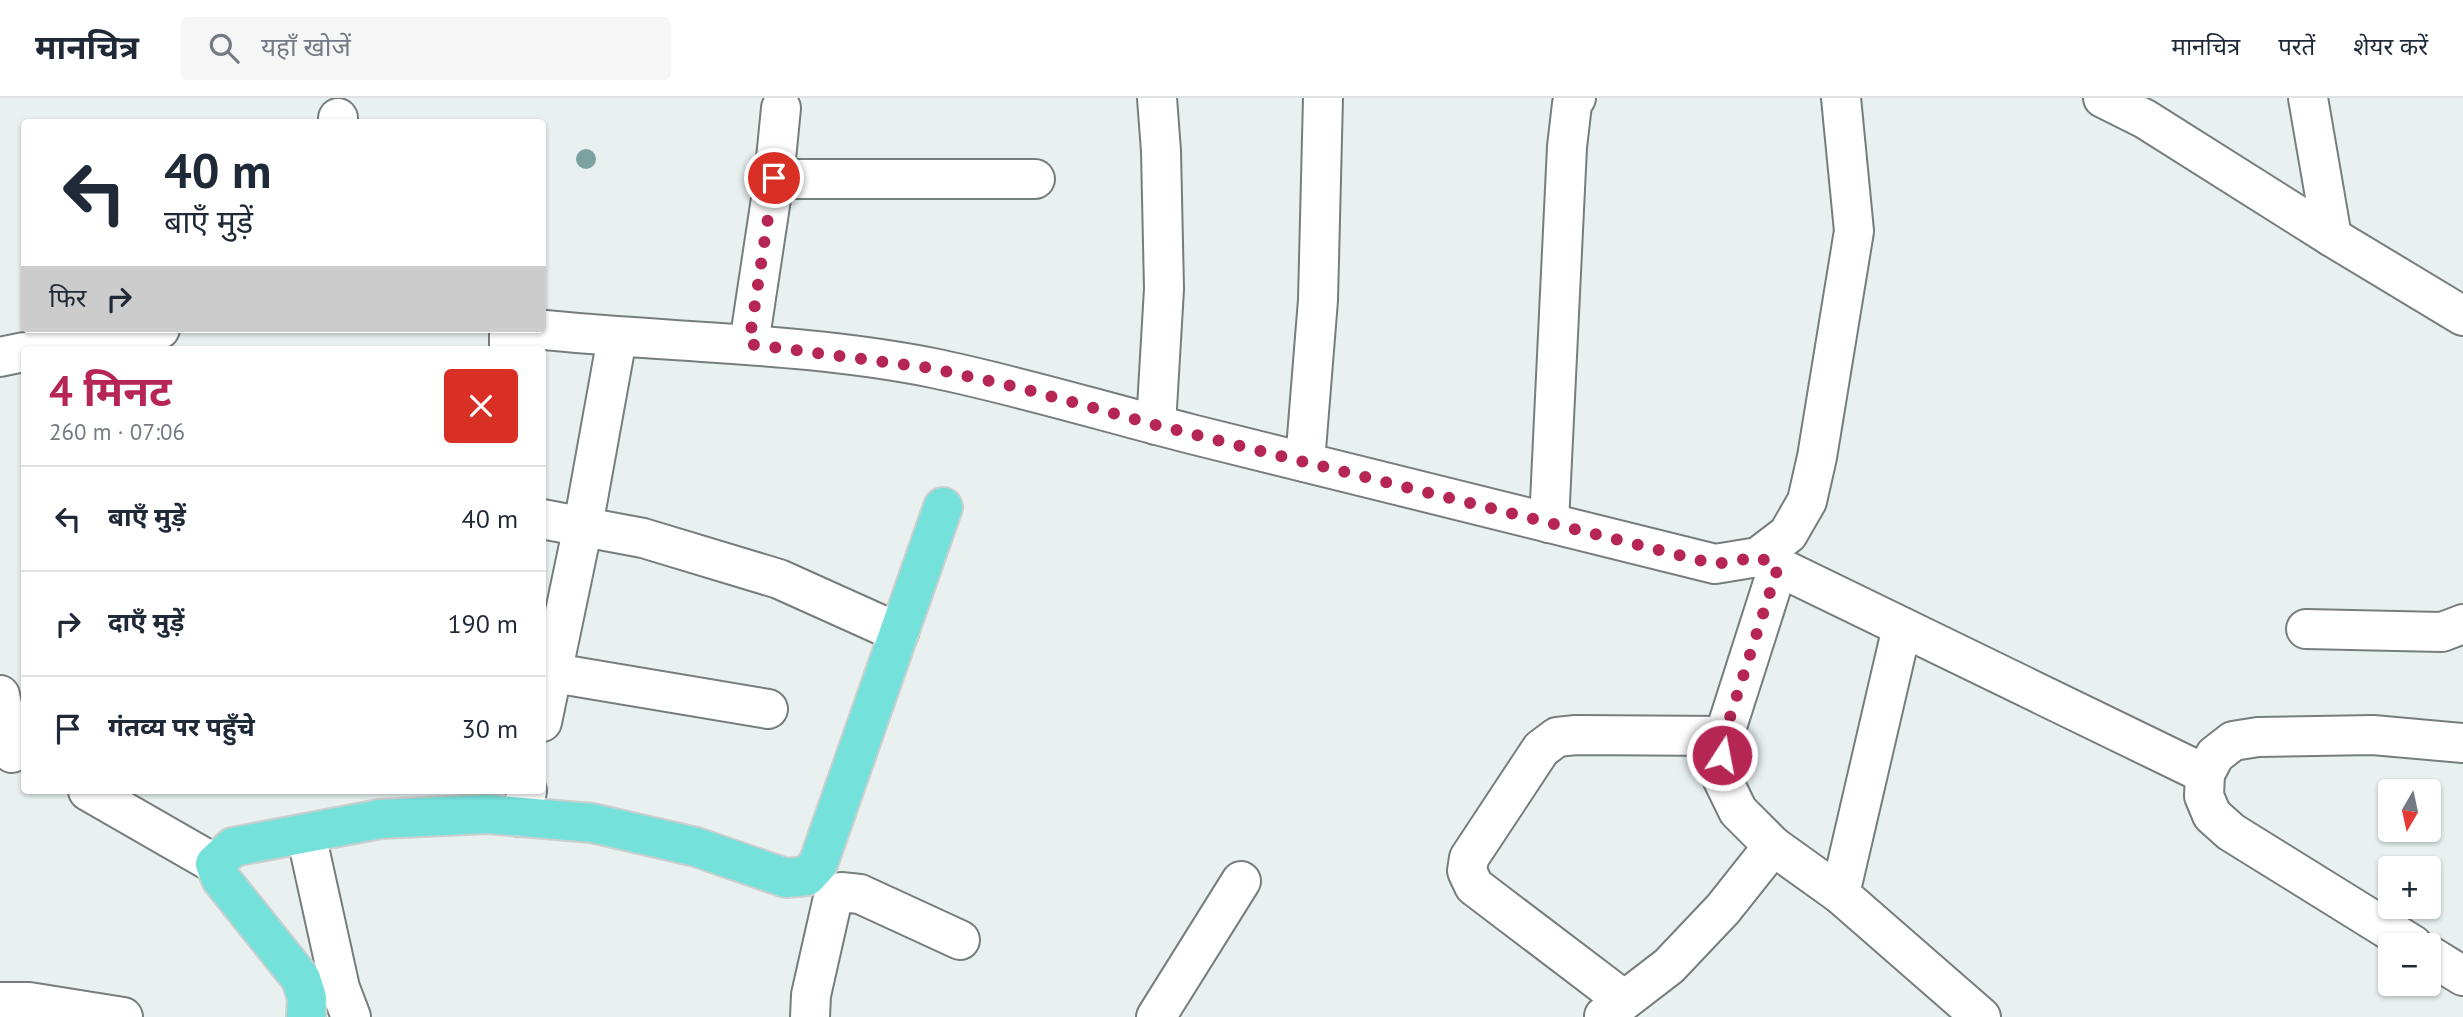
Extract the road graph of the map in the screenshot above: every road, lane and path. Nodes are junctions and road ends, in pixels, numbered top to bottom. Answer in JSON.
{"nodes":[{"id":1,"x":1157,"y":98,"type":"edge"},
{"id":2,"x":1323,"y":98,"type":"edge"},
{"id":3,"x":1576,"y":98,"type":"edge"},
{"id":4,"x":1841,"y":98,"type":"edge"},
{"id":5,"x":2103,"y":98,"type":"edge"},
{"id":6,"x":2308,"y":98,"type":"edge"},
{"id":7,"x":781,"y":108,"type":"dead end"},
{"id":8,"x":774,"y":178,"type":"junction"},
{"id":9,"x":1035,"y":179,"type":"dead end"},
{"id":10,"x":2332,"y":237,"type":"junction"},
{"id":11,"x":2463,"y":316,"type":"edge"},
{"id":12,"x":546,"y":330,"type":"edge"},
{"id":13,"x":128,"y":333,"type":"edge"},
{"id":14,"x":617,"y":338,"type":"junction"},
{"id":15,"x":749,"y":344,"type":"junction"},
{"id":16,"x":51,"y":346,"type":"edge"},
{"id":17,"x":21,"y":353,"type":"edge"},
{"id":18,"x":0,"y":357,"type":"edge"},
{"id":19,"x":1156,"y":425,"type":"junction"},
{"id":20,"x":1306,"y":462,"type":"junction"},
{"id":21,"x":943,"y":507,"type":"dead end"},
{"id":22,"x":546,"y":520,"type":"edge"},
{"id":23,"x":1549,"y":523,"type":"junction"},
{"id":24,"x":583,"y":526,"type":"junction"},
{"id":25,"x":1768,"y":562,"type":"junction"},
{"id":26,"x":2463,"y":624,"type":"edge"},
{"id":27,"x":1902,"y":627,"type":"junction"},
{"id":28,"x":2306,"y":629,"type":"dead end"},
{"id":29,"x":899,"y":633,"type":"junction"},
{"id":30,"x":548,"y":671,"type":"edge"},
{"id":31,"x":0,"y":695,"type":"edge"},
{"id":32,"x":768,"y":709,"type":"dead end"},
{"id":33,"x":1724,"y":736,"type":"junction"},
{"id":34,"x":2463,"y":743,"type":"edge"},
{"id":35,"x":12,"y":753,"type":"edge"},
{"id":36,"x":2205,"y":774,"type":"junction"},
{"id":37,"x":93,"y":794,"type":"edge"},
{"id":38,"x":441,"y":804,"type":"edge"},
{"id":39,"x":524,"y":804,"type":"edge"},
{"id":40,"x":306,"y":834,"type":"junction"},
{"id":41,"x":1773,"y":845,"type":"junction"},
{"id":42,"x":215,"y":864,"type":"junction"},
{"id":43,"x":1241,"y":881,"type":"dead end"},
{"id":44,"x":1840,"y":894,"type":"junction"},
{"id":45,"x":2394,"y":933,"type":"edge"},
{"id":46,"x":960,"y":940,"type":"dead end"},
{"id":47,"x":2441,"y":962,"type":"edge"},
{"id":48,"x":2463,"y":976,"type":"edge"},
{"id":49,"x":0,"y":1002,"type":"edge"},
{"id":50,"x":1613,"y":1009,"type":"edge"},
{"id":51,"x":1161,"y":1015,"type":"edge"},
{"id":52,"x":123,"y":1017,"type":"edge"},
{"id":53,"x":306,"y":1017,"type":"edge"},
{"id":54,"x":351,"y":1017,"type":"edge"},
{"id":55,"x":810,"y":1017,"type":"edge"},
{"id":56,"x":1981,"y":1017,"type":"edge"}],
"edges":[{"from":1,"to":19,"type":"street"},
{"from":2,"to":20,"type":"street"},
{"from":3,"to":23,"type":"street"},
{"from":4,"to":25,"type":"street"},
{"from":5,"to":10,"type":"street"},
{"from":6,"to":10,"type":"street"},
{"from":7,"to":8,"type":"street"},
{"from":8,"to":9,"type":"street"},
{"from":8,"to":15,"type":"street"},
{"from":10,"to":11,"type":"street"},
{"from":12,"to":14,"type":"street"},
{"from":13,"to":16,"type":"street"},
{"from":14,"to":15,"type":"street"},
{"from":14,"to":24,"type":"street"},
{"from":15,"to":19,"type":"street"},
{"from":17,"to":18,"type":"street"},
{"from":19,"to":20,"type":"street"},
{"from":20,"to":23,"type":"street"},
{"from":21,"to":29,"type":"main road"},
{"from":22,"to":24,"type":"street"},
{"from":23,"to":25,"type":"street"},
{"from":24,"to":29,"type":"street"},
{"from":24,"to":30,"type":"street"},
{"from":25,"to":27,"type":"street"},
{"from":25,"to":33,"type":"street"},
{"from":26,"to":28,"type":"street"},
{"from":27,"to":36,"type":"street"},
{"from":27,"to":44,"type":"street"},
{"from":29,"to":39,"type":"main road"},
{"from":30,"to":32,"type":"street"},
{"from":31,"to":35,"type":"street"},
{"from":33,"to":41,"type":"street"},
{"from":33,"to":50,"type":"street"},
{"from":34,"to":36,"type":"street"},
{"from":36,"to":45,"type":"street"},
{"from":37,"to":42,"type":"street"},
{"from":38,"to":39,"type":"main road"},
{"from":38,"to":40,"type":"main road"},
{"from":40,"to":42,"type":"main road"},
{"from":40,"to":54,"type":"street"},
{"from":41,"to":44,"type":"street"},
{"from":41,"to":50,"type":"street"},
{"from":42,"to":53,"type":"main road"},
{"from":43,"to":51,"type":"street"},
{"from":44,"to":56,"type":"street"},
{"from":46,"to":55,"type":"street"},
{"from":47,"to":48,"type":"street"},
{"from":49,"to":52,"type":"street"}]}
